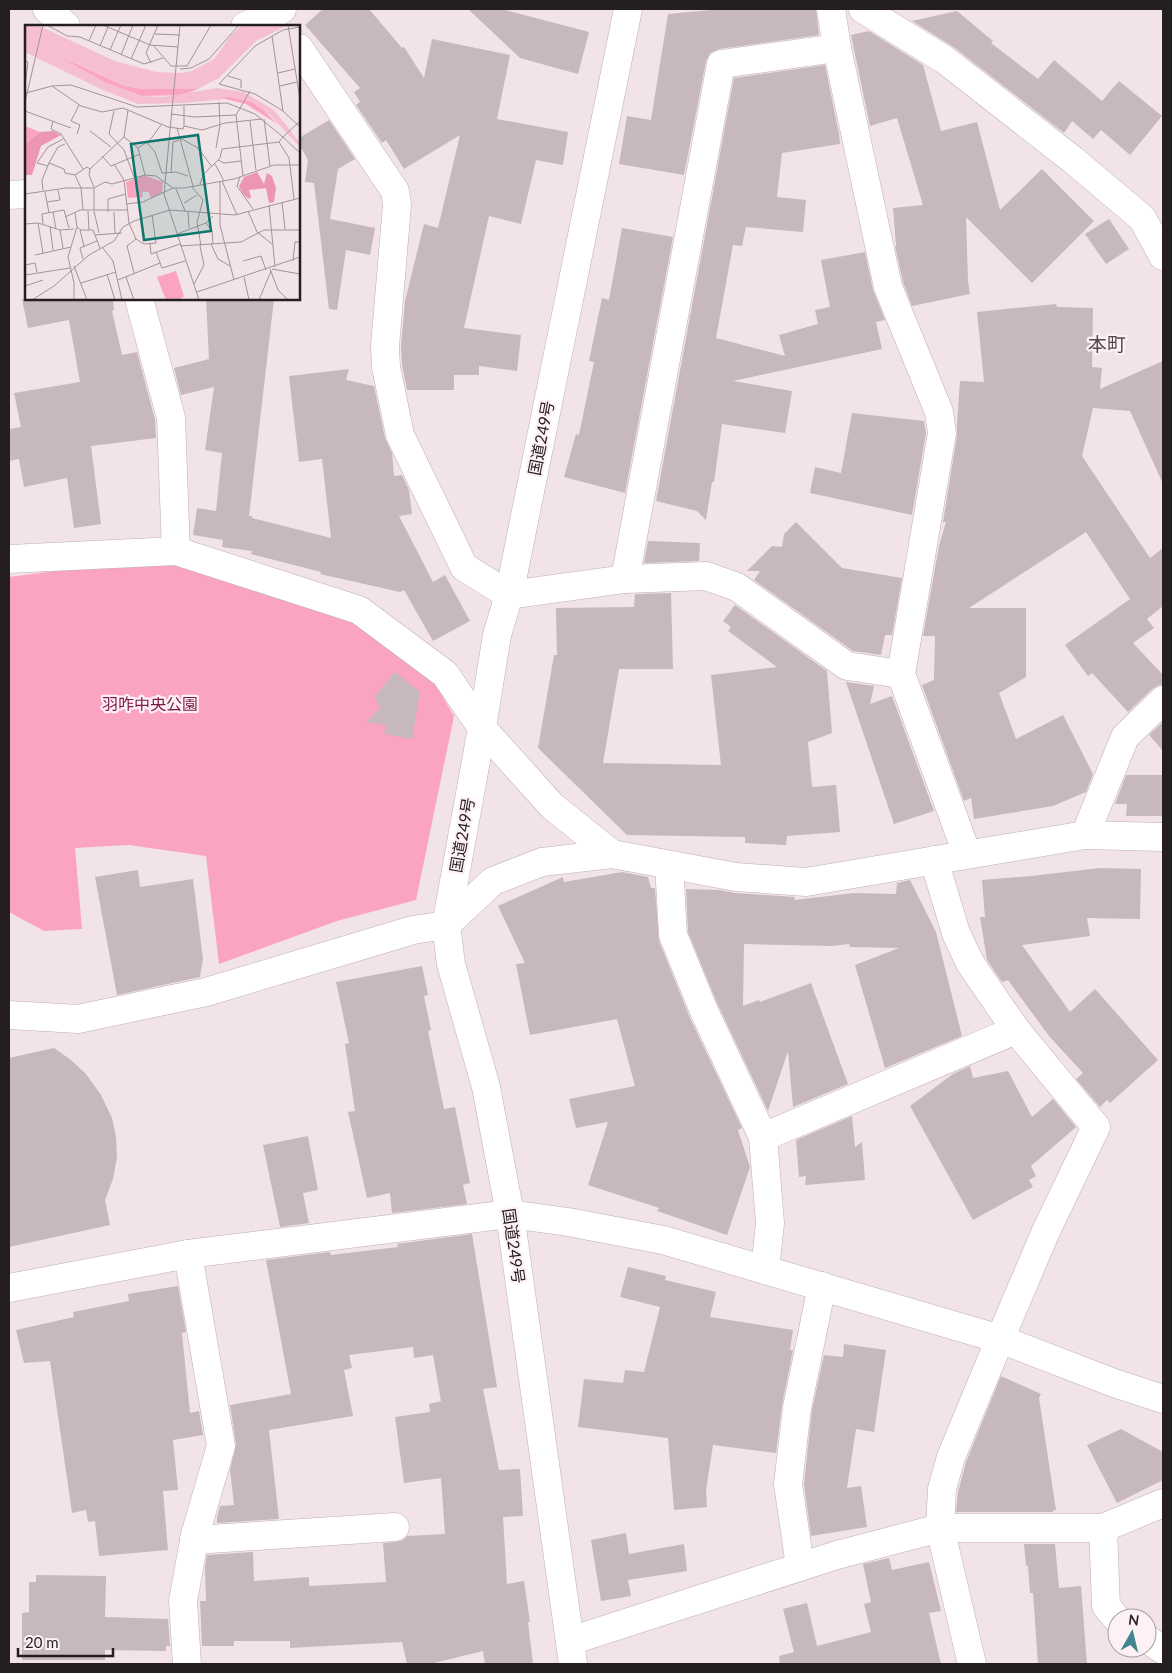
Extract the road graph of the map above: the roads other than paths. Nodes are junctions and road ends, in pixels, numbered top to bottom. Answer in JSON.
{"nodes":[{"id":1,"x":47,"y":9,"type":"edge"},
{"id":2,"x":628,"y":9,"type":"edge"},
{"id":3,"x":831,"y":9,"type":"edge"},
{"id":4,"x":863,"y":9,"type":"edge"},
{"id":5,"x":281,"y":16,"type":"edge"},
{"id":6,"x":65,"y":25,"type":"edge"},
{"id":7,"x":249,"y":25,"type":"edge"},
{"id":8,"x":837,"y":48,"type":"junction"},
{"id":9,"x":300,"y":49,"type":"edge"},
{"id":10,"x":25,"y":194,"type":"edge"},
{"id":11,"x":9,"y":195,"type":"edge"},
{"id":12,"x":1163,"y":256,"type":"edge"},
{"id":13,"x":139,"y":300,"type":"edge"},
{"id":14,"x":176,"y":551,"type":"junction"},
{"id":15,"x":9,"y":560,"type":"edge"},
{"id":16,"x":625,"y":579,"type":"junction"},
{"id":17,"x":508,"y":595,"type":"junction"},
{"id":18,"x":900,"y":674,"type":"junction"},
{"id":19,"x":1163,"y":700,"type":"edge"},
{"id":20,"x":482,"y":728,"type":"junction"},
{"id":21,"x":1085,"y":835,"type":"junction"},
{"id":22,"x":1163,"y":837,"type":"edge"},
{"id":23,"x":612,"y":854,"type":"junction"},
{"id":24,"x":967,"y":854,"type":"junction"},
{"id":25,"x":934,"y":860,"type":"junction"},
{"id":26,"x":669,"y":864,"type":"junction"},
{"id":27,"x":446,"y":925,"type":"junction"},
{"id":28,"x":9,"y":1014,"type":"edge"},
{"id":29,"x":1016,"y":1030,"type":"junction"},
{"id":30,"x":763,"y":1137,"type":"junction"},
{"id":31,"x":510,"y":1214,"type":"junction"},
{"id":32,"x":188,"y":1254,"type":"junction"},
{"id":33,"x":766,"y":1270,"type":"junction"},
{"id":34,"x":822,"y":1286,"type":"junction"},
{"id":35,"x":9,"y":1288,"type":"edge"},
{"id":36,"x":1000,"y":1338,"type":"junction"},
{"id":37,"x":1163,"y":1399,"type":"edge"},
{"id":38,"x":1163,"y":1503,"type":"edge"},
{"id":39,"x":395,"y":1527,"type":"dead end"},
{"id":40,"x":940,"y":1528,"type":"junction"},
{"id":41,"x":1103,"y":1528,"type":"junction"},
{"id":42,"x":194,"y":1540,"type":"junction"},
{"id":43,"x":800,"y":1566,"type":"junction"},
{"id":44,"x":1108,"y":1608,"type":"edge"},
{"id":45,"x":571,"y":1652,"type":"edge"},
{"id":46,"x":187,"y":1664,"type":"edge"},
{"id":47,"x":972,"y":1664,"type":"edge"}],
"edges":[{"from":1,"to":6,"type":"main road"},
{"from":2,"to":17,"type":"main road","name":"国道249号"},
{"from":3,"to":8,"type":"main road"},
{"from":4,"to":12,"type":"main road"},
{"from":5,"to":7,"type":"main road"},
{"from":8,"to":16,"type":"main road"},
{"from":8,"to":18,"type":"main road"},
{"from":9,"to":17,"type":"main road"},
{"from":10,"to":11,"type":"main road"},
{"from":13,"to":14,"type":"main road"},
{"from":14,"to":15,"type":"main road"},
{"from":14,"to":20,"type":"main road"},
{"from":16,"to":17,"type":"main road"},
{"from":16,"to":18,"type":"main road"},
{"from":17,"to":20,"type":"main road","name":"国道249号"},
{"from":18,"to":24,"type":"main road"},
{"from":19,"to":21,"type":"main road"},
{"from":20,"to":23,"type":"main road"},
{"from":20,"to":27,"type":"main road","name":"国道249号"},
{"from":21,"to":22,"type":"main road"},
{"from":21,"to":24,"type":"main road"},
{"from":23,"to":26,"type":"main road"},
{"from":23,"to":27,"type":"main road"},
{"from":24,"to":25,"type":"main road"},
{"from":25,"to":26,"type":"main road"},
{"from":25,"to":29,"type":"main road"},
{"from":26,"to":30,"type":"main road"},
{"from":27,"to":28,"type":"main road"},
{"from":27,"to":31,"type":"main road","name":"国道249号"},
{"from":29,"to":30,"type":"main road"},
{"from":29,"to":36,"type":"main road"},
{"from":30,"to":33,"type":"main road"},
{"from":31,"to":32,"type":"main road"},
{"from":31,"to":33,"type":"main road"},
{"from":31,"to":45,"type":"main road","name":"国道249号"},
{"from":32,"to":35,"type":"main road"},
{"from":32,"to":42,"type":"main road"},
{"from":33,"to":34,"type":"main road"},
{"from":34,"to":36,"type":"main road"},
{"from":34,"to":43,"type":"main road"},
{"from":36,"to":37,"type":"main road"},
{"from":36,"to":40,"type":"main road"},
{"from":38,"to":41,"type":"main road"},
{"from":39,"to":42,"type":"main road"},
{"from":40,"to":41,"type":"main road"},
{"from":40,"to":43,"type":"main road"},
{"from":40,"to":47,"type":"main road"},
{"from":41,"to":44,"type":"main road"},
{"from":42,"to":46,"type":"main road"},
{"from":43,"to":45,"type":"main road"}]}
